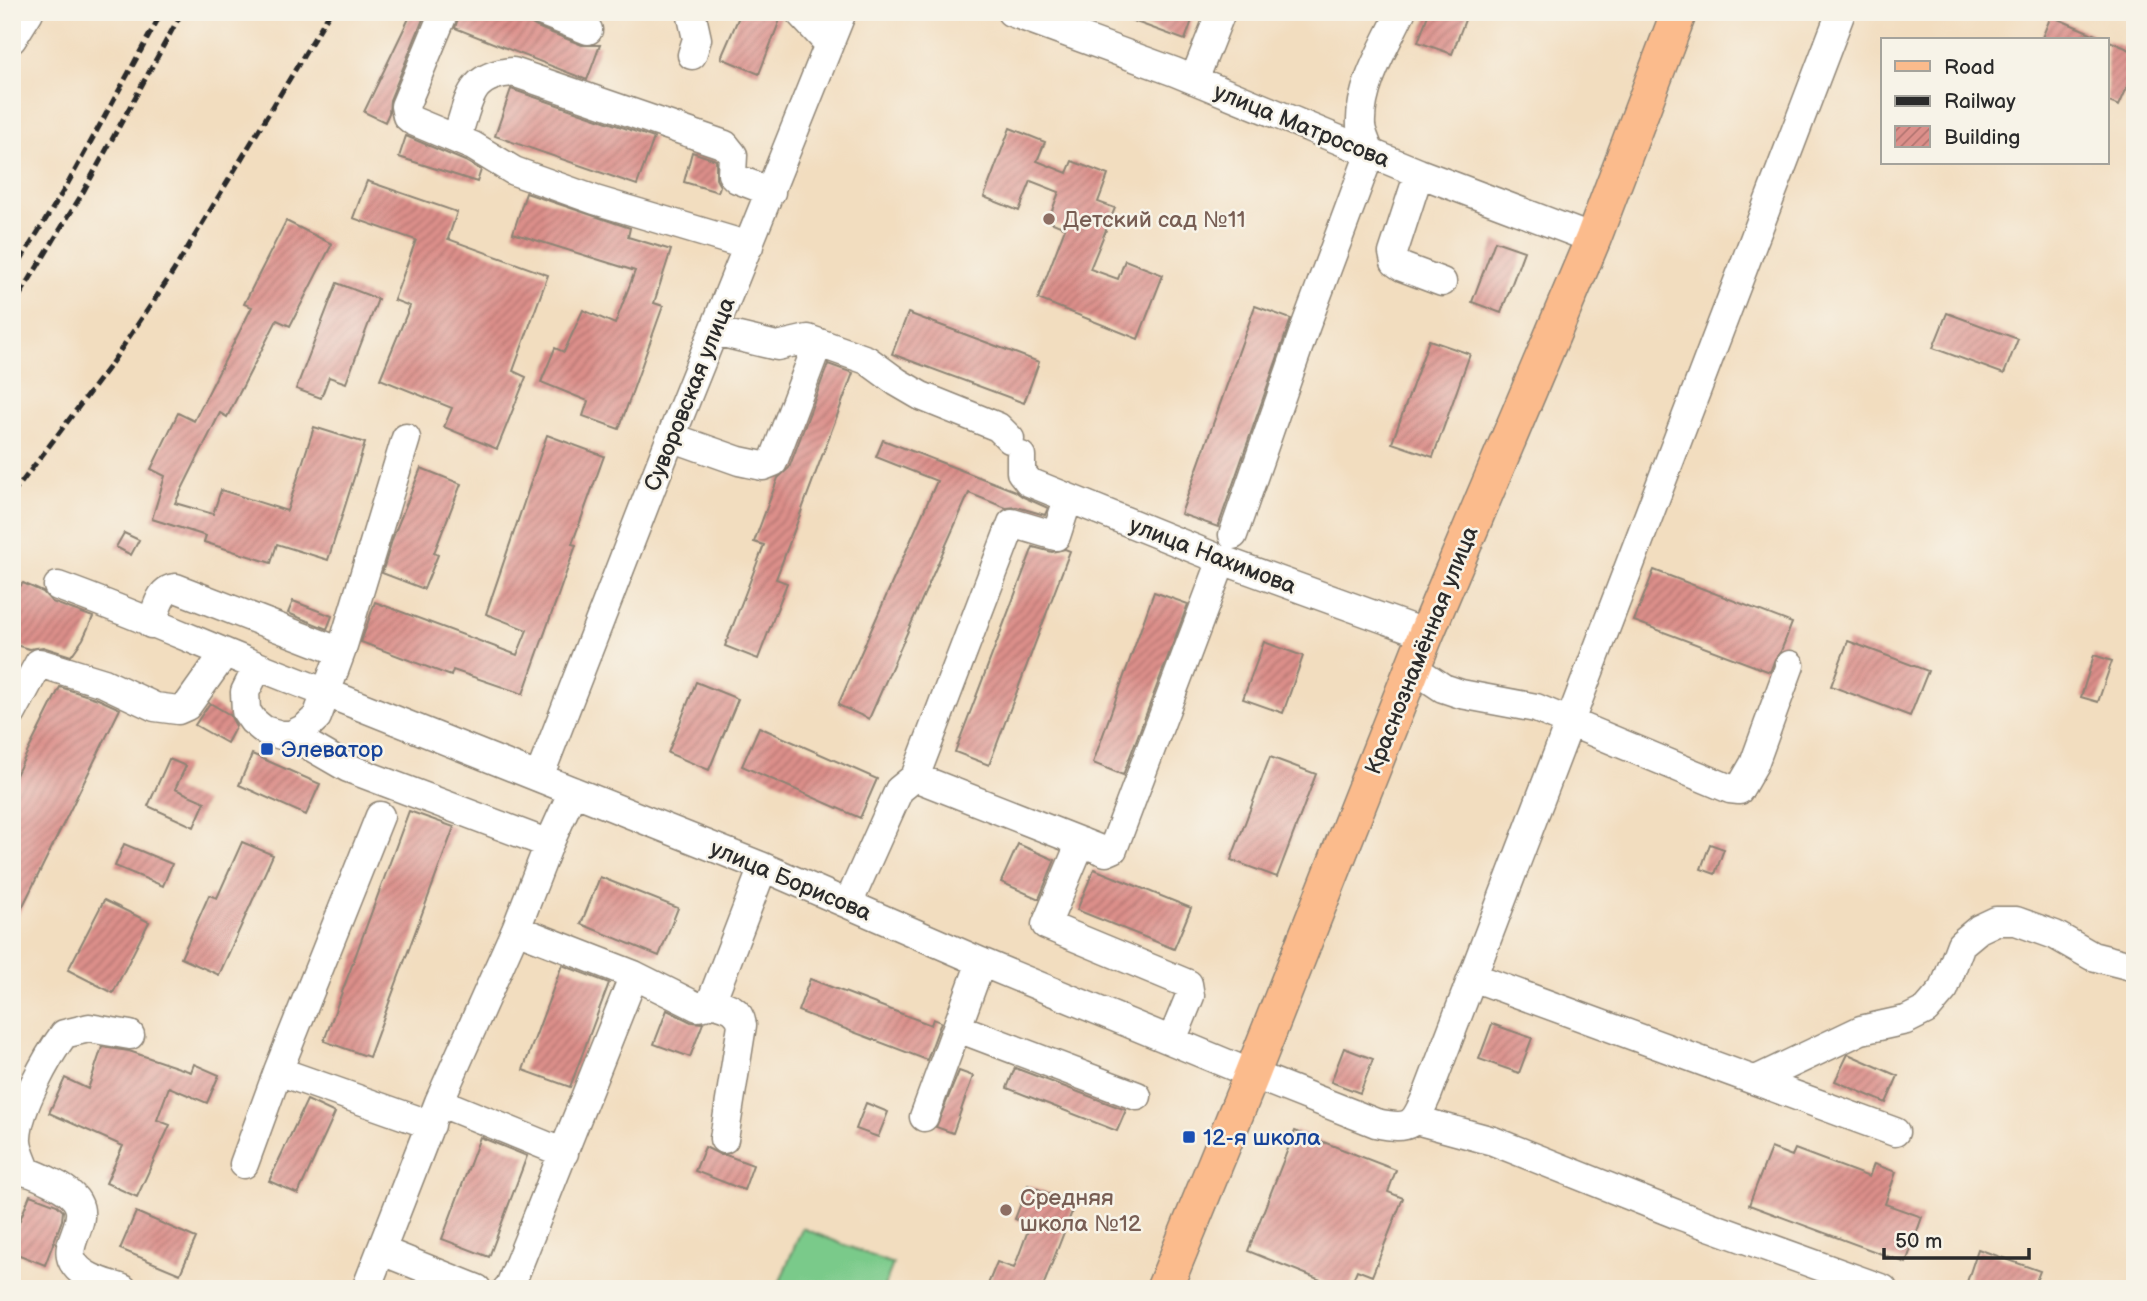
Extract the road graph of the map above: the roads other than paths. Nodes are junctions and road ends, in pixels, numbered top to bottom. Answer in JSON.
{"nodes":[{"id":1,"x":29,"y":12,"type":"edge"},
{"id":2,"x":444,"y":12,"type":"edge"},
{"id":3,"x":543,"y":12,"type":"edge"},
{"id":4,"x":691,"y":12,"type":"edge"},
{"id":5,"x":799,"y":12,"type":"edge"},
{"id":6,"x":842,"y":12,"type":"edge"},
{"id":7,"x":1011,"y":12,"type":"edge"},
{"id":8,"x":1221,"y":12,"type":"edge"},
{"id":9,"x":1401,"y":12,"type":"edge"},
{"id":10,"x":1679,"y":12,"type":"edge"},
{"id":11,"x":1841,"y":12,"type":"edge"},
{"id":12,"x":589,"y":30,"type":"dead end"},
{"id":13,"x":12,"y":38,"type":"edge"},
{"id":14,"x":829,"y":44,"type":"junction"},
{"id":15,"x":692,"y":55,"type":"dead end"},
{"id":16,"x":1194,"y":80,"type":"junction"},
{"id":17,"x":456,"y":139,"type":"junction"},
{"id":18,"x":1370,"y":153,"type":"junction"},
{"id":19,"x":1419,"y":173,"type":"junction"},
{"id":20,"x":771,"y":191,"type":"junction"},
{"id":21,"x":1593,"y":239,"type":"junction"},
{"id":22,"x":748,"y":246,"type":"junction"},
{"id":23,"x":1441,"y":282,"type":"dead end"},
{"id":24,"x":714,"y":331,"type":"junction"},
{"id":25,"x":818,"y":343,"type":"junction"},
{"id":26,"x":671,"y":437,"type":"junction"},
{"id":27,"x":406,"y":438,"type":"dead end"},
{"id":28,"x":1068,"y":499,"type":"junction"},
{"id":29,"x":1233,"y":535,"type":"dead end"},
{"id":30,"x":1222,"y":560,"type":"junction"},
{"id":31,"x":58,"y":586,"type":"dead end"},
{"id":32,"x":151,"y":624,"type":"junction"},
{"id":33,"x":1426,"y":634,"type":"junction"},
{"id":34,"x":341,"y":652,"type":"junction"},
{"id":35,"x":224,"y":654,"type":"junction"},
{"id":36,"x":1790,"y":665,"type":"dead end"},
{"id":37,"x":257,"y":668,"type":"junction"},
{"id":38,"x":1413,"y":668,"type":"junction"},
{"id":39,"x":327,"y":693,"type":"junction"},
{"id":40,"x":12,"y":713,"type":"edge"},
{"id":41,"x":1571,"y":723,"type":"junction"},
{"id":42,"x":291,"y":735,"type":"junction"},
{"id":43,"x":539,"y":777,"type":"junction"},
{"id":44,"x":915,"y":777,"type":"junction"},
{"id":45,"x":573,"y":791,"type":"junction"},
{"id":46,"x":380,"y":816,"type":"dead end"},
{"id":47,"x":1081,"y":842,"type":"junction"},
{"id":48,"x":549,"y":844,"type":"junction"},
{"id":49,"x":763,"y":867,"type":"junction"},
{"id":50,"x":848,"y":904,"type":"junction"},
{"id":51,"x":516,"y":929,"type":"junction"},
{"id":52,"x":981,"y":962,"type":"junction"},
{"id":53,"x":2135,"y":967,"type":"edge"},
{"id":54,"x":634,"y":975,"type":"junction"},
{"id":55,"x":1473,"y":977,"type":"junction"},
{"id":56,"x":711,"y":1002,"type":"junction"},
{"id":57,"x":958,"y":1028,"type":"junction"},
{"id":58,"x":130,"y":1035,"type":"dead end"},
{"id":59,"x":1172,"y":1040,"type":"junction"},
{"id":60,"x":278,"y":1071,"type":"junction"},
{"id":61,"x":1252,"y":1074,"type":"junction"},
{"id":62,"x":1756,"y":1080,"type":"junction"},
{"id":63,"x":1137,"y":1096,"type":"dead end"},
{"id":64,"x":435,"y":1114,"type":"junction"},
{"id":65,"x":924,"y":1117,"type":"dead end"},
{"id":66,"x":1416,"y":1120,"type":"junction"},
{"id":67,"x":1895,"y":1132,"type":"dead end"},
{"id":68,"x":724,"y":1139,"type":"dead end"},
{"id":69,"x":564,"y":1153,"type":"junction"},
{"id":70,"x":244,"y":1164,"type":"dead end"},
{"id":71,"x":19,"y":1170,"type":"edge"},
{"id":72,"x":382,"y":1251,"type":"junction"},
{"id":73,"x":464,"y":1286,"type":"edge"},
{"id":74,"x":123,"y":1289,"type":"edge"},
{"id":75,"x":366,"y":1289,"type":"edge"},
{"id":76,"x":507,"y":1289,"type":"edge"},
{"id":77,"x":1164,"y":1289,"type":"edge"},
{"id":78,"x":1883,"y":1289,"type":"edge"}],
"edges":[{"from":1,"to":13,"type":"street"},
{"from":2,"to":17,"type":"street"},
{"from":3,"to":12,"type":"street"},
{"from":4,"to":15,"type":"street"},
{"from":5,"to":14,"type":"street"},
{"from":6,"to":14,"type":"street","name":"Суворовская улица"},
{"from":7,"to":16,"type":"street","name":"улица Матросова"},
{"from":8,"to":16,"type":"street"},
{"from":9,"to":18,"type":"street"},
{"from":10,"to":21,"type":"main road","name":"Краснознамённая улица"},
{"from":11,"to":41,"type":"street"},
{"from":14,"to":20,"type":"street","name":"Суворовская улица"},
{"from":16,"to":18,"type":"street","name":"улица Матросова"},
{"from":17,"to":20,"type":"street"},
{"from":17,"to":22,"type":"street"},
{"from":18,"to":19,"type":"street","name":"улица Матросова"},
{"from":18,"to":29,"type":"street"},
{"from":19,"to":21,"type":"street","name":"улица Матросова"},
{"from":19,"to":23,"type":"street"},
{"from":20,"to":22,"type":"street","name":"Суворовская улица"},
{"from":21,"to":33,"type":"main road","name":"Краснознамённая улица"},
{"from":22,"to":24,"type":"street","name":"Суворовская улица"},
{"from":24,"to":25,"type":"street","name":"улица Нахимова"},
{"from":24,"to":26,"type":"street","name":"Суворовская улица"},
{"from":25,"to":26,"type":"street"},
{"from":25,"to":28,"type":"street","name":"улица Нахимова"},
{"from":26,"to":43,"type":"street","name":"Суворовская улица"},
{"from":27,"to":34,"type":"street"},
{"from":28,"to":30,"type":"street","name":"улица Нахимова"},
{"from":28,"to":44,"type":"street"},
{"from":30,"to":33,"type":"street","name":"улица Нахимова"},
{"from":30,"to":47,"type":"street"},
{"from":31,"to":32,"type":"street","name":"улица Борисова"},
{"from":32,"to":34,"type":"street"},
{"from":32,"to":35,"type":"street","name":"улица Борисова"},
{"from":33,"to":38,"type":"main road","name":"Краснознамённая улица"},
{"from":34,"to":39,"type":"street"},
{"from":35,"to":37,"type":"street","name":"улица Борисова"},
{"from":35,"to":40,"type":"street"},
{"from":36,"to":41,"type":"street"},
{"from":37,"to":39,"type":"street","name":"улица Борисова"},
{"from":37,"to":42,"type":"street"},
{"from":38,"to":41,"type":"street"},
{"from":38,"to":61,"type":"main road","name":"Краснознамённая улица"},
{"from":39,"to":42,"type":"street"},
{"from":39,"to":43,"type":"street","name":"улица Борисова"},
{"from":41,"to":55,"type":"street"},
{"from":42,"to":48,"type":"street"},
{"from":43,"to":45,"type":"street","name":"улица Борисова"},
{"from":44,"to":47,"type":"street"},
{"from":44,"to":50,"type":"street"},
{"from":45,"to":48,"type":"street"},
{"from":45,"to":49,"type":"street","name":"улица Борисова"},
{"from":46,"to":60,"type":"street"},
{"from":47,"to":59,"type":"street"},
{"from":48,"to":51,"type":"street"},
{"from":49,"to":50,"type":"street","name":"улица Борисова"},
{"from":49,"to":56,"type":"street"},
{"from":50,"to":52,"type":"street","name":"улица Борисова"},
{"from":51,"to":54,"type":"street"},
{"from":51,"to":64,"type":"street"},
{"from":52,"to":57,"type":"street"},
{"from":52,"to":59,"type":"street","name":"улица Борисова"},
{"from":53,"to":62,"type":"street"},
{"from":54,"to":56,"type":"street"},
{"from":54,"to":69,"type":"street"},
{"from":55,"to":62,"type":"street"},
{"from":55,"to":66,"type":"street"},
{"from":56,"to":68,"type":"street"},
{"from":57,"to":63,"type":"street"},
{"from":57,"to":65,"type":"street"},
{"from":58,"to":71,"type":"street"},
{"from":59,"to":61,"type":"street","name":"улица Борисова"},
{"from":60,"to":64,"type":"street"},
{"from":60,"to":70,"type":"street"},
{"from":61,"to":66,"type":"street","name":"улица Борисова"},
{"from":61,"to":77,"type":"main road","name":"Краснознамённая улица"},
{"from":62,"to":67,"type":"street"},
{"from":64,"to":69,"type":"street"},
{"from":64,"to":72,"type":"street"},
{"from":66,"to":78,"type":"street"},
{"from":69,"to":76,"type":"street"},
{"from":71,"to":74,"type":"street"},
{"from":72,"to":73,"type":"street"},
{"from":72,"to":75,"type":"street"}]}
